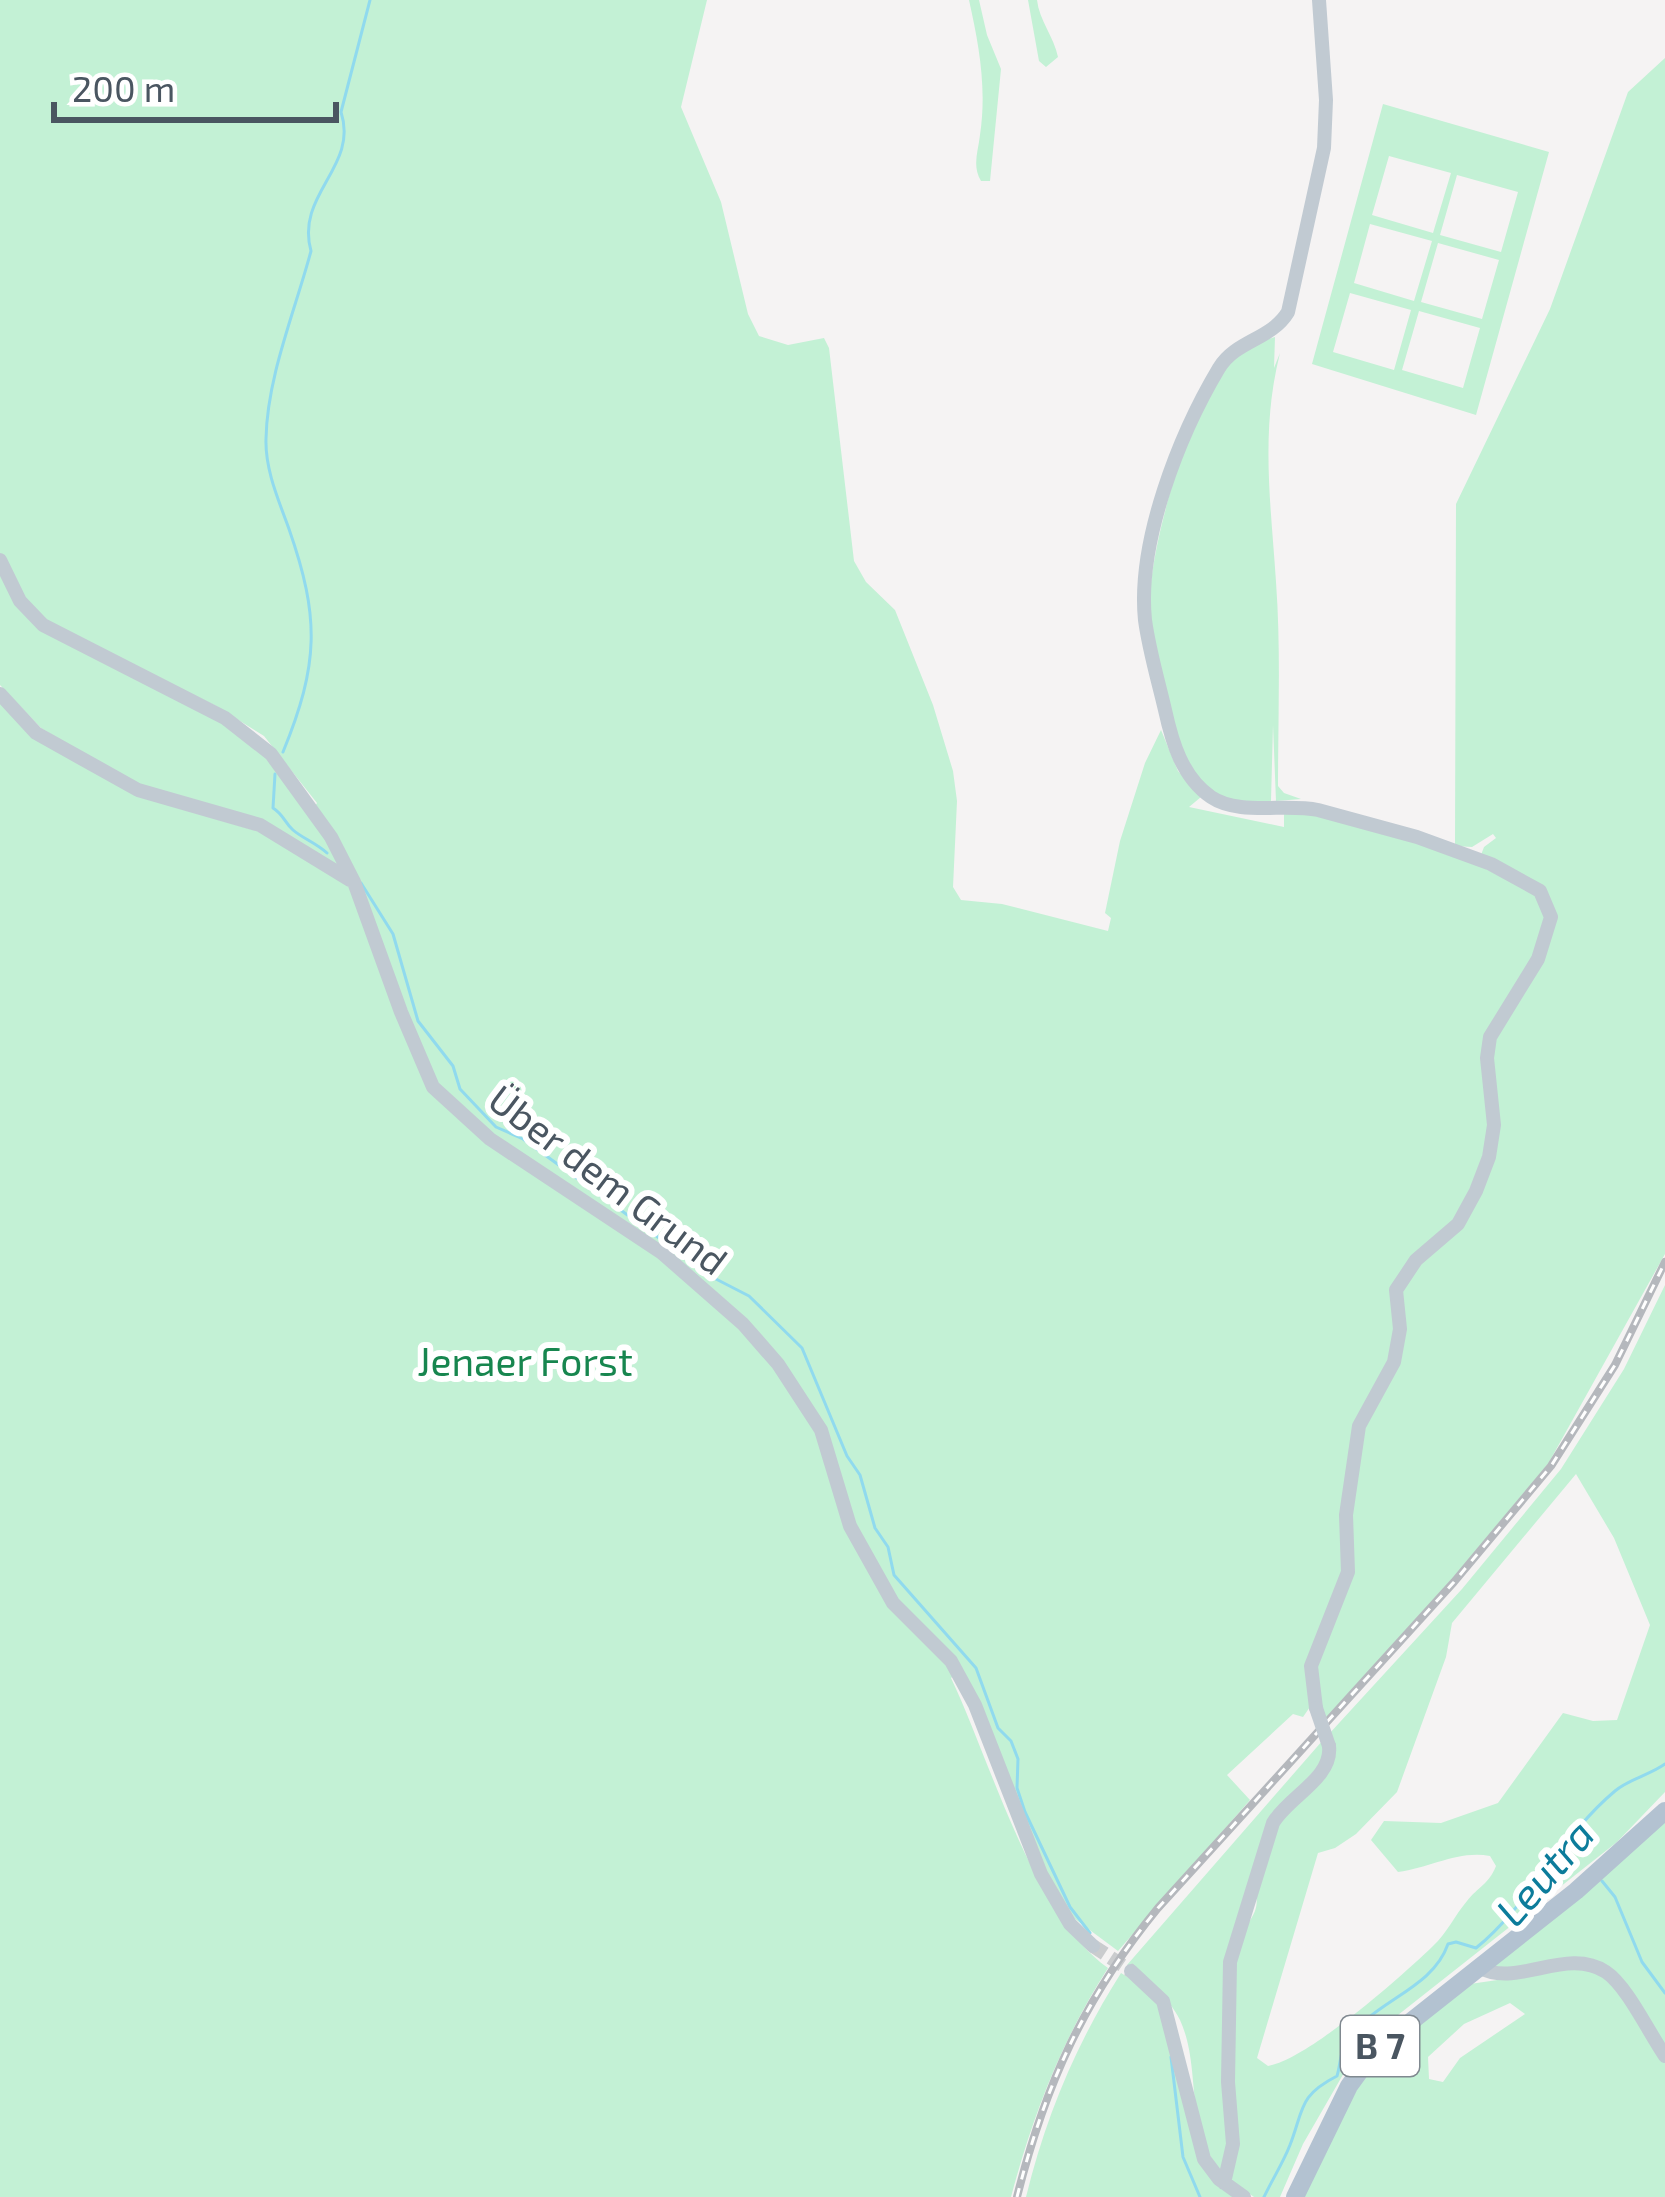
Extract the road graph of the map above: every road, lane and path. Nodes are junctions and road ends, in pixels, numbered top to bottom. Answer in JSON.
{"nodes":[{"id":1,"x":1319,"y":0,"type":"edge"},
{"id":2,"x":0,"y":560,"type":"edge"},
{"id":3,"x":0,"y":694,"type":"edge"},
{"id":4,"x":354,"y":882,"type":"junction"},
{"id":5,"x":1665,"y":1810,"type":"edge"},
{"id":6,"x":1093,"y":1946,"type":"tunnel mouth"},
{"id":7,"x":1478,"y":1967,"type":"junction"},
{"id":8,"x":1131,"y":1971,"type":"tunnel mouth"},
{"id":9,"x":1665,"y":2056,"type":"edge"},
{"id":10,"x":1224,"y":2183,"type":"junction"},
{"id":11,"x":1244,"y":2197,"type":"edge"},
{"id":12,"x":1295,"y":2197,"type":"edge"}],
"edges":[{"from":1,"to":10,"type":"street","bridge":true},
{"from":2,"to":4,"type":"street","name":"Über dem Grund"},
{"from":3,"to":4,"type":"street"},
{"from":4,"to":6,"type":"street","name":"Über dem Grund"},
{"from":5,"to":7,"type":"main road","number":"B 7"},
{"from":7,"to":9,"type":"street"},
{"from":7,"to":12,"type":"main road","number":"B 7"},
{"from":8,"to":10,"type":"street"},
{"from":10,"to":11,"type":"street"}]}
